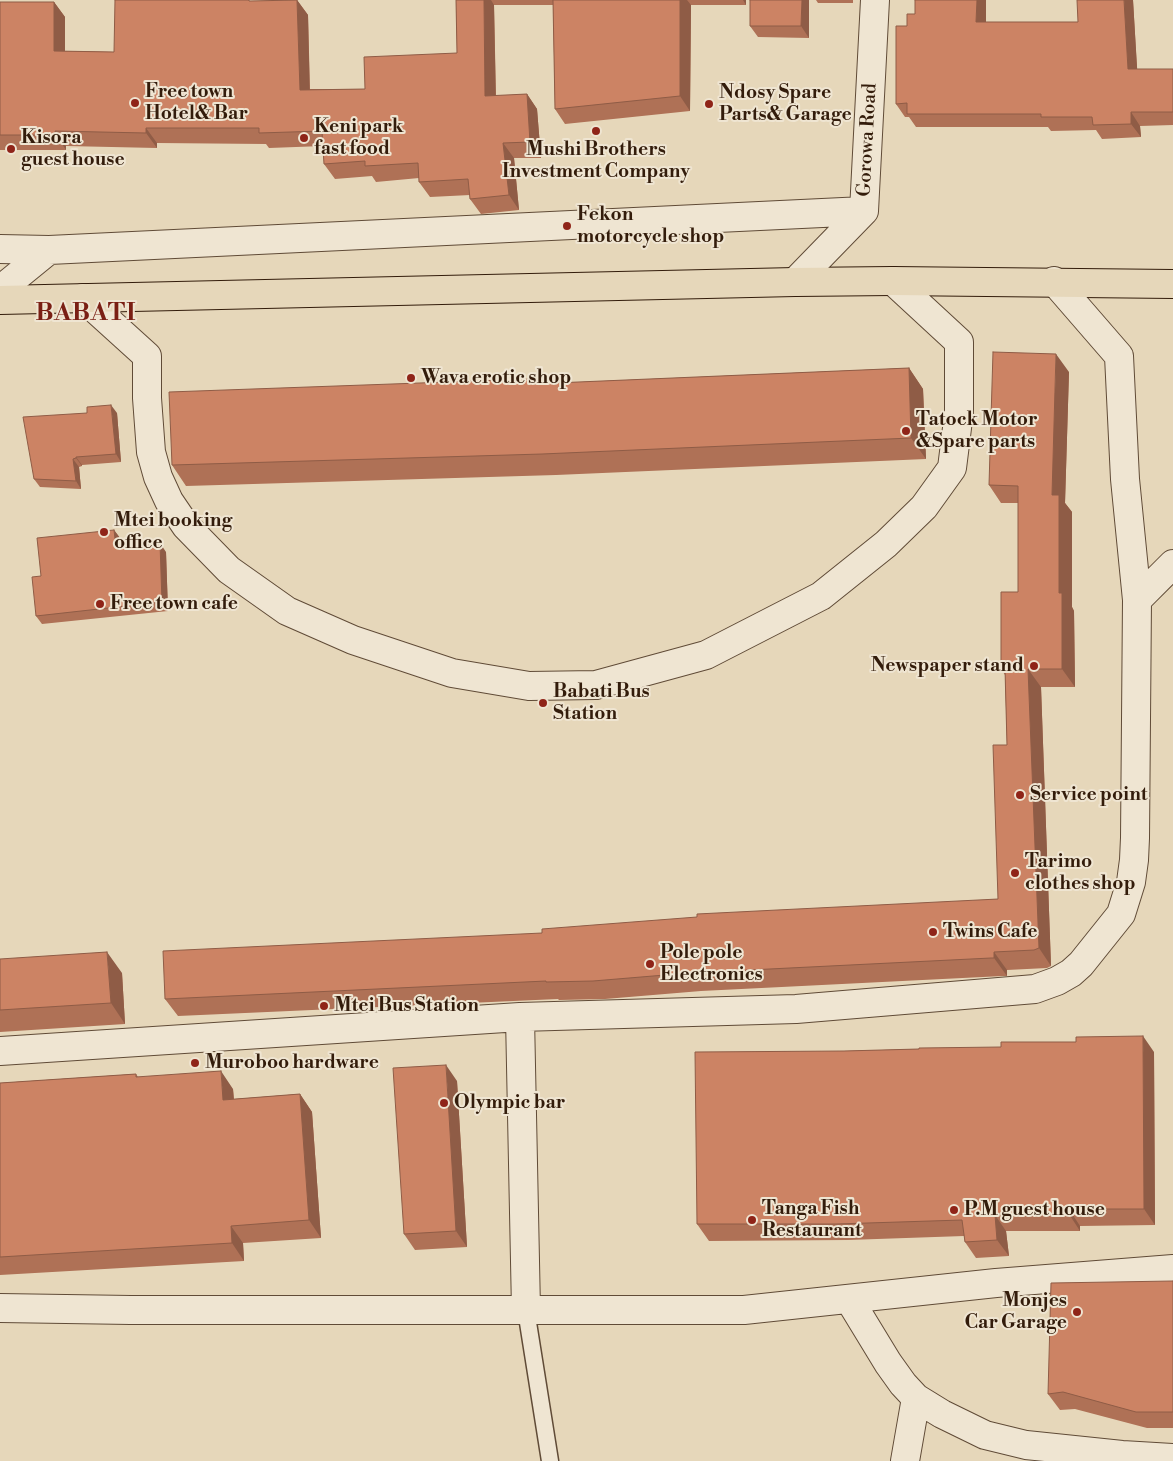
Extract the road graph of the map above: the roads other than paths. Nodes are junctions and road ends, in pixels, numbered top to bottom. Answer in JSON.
{"nodes":[{"id":1,"x":874,"y":0,"type":"edge"},
{"id":2,"x":864,"y":211,"type":"junction"},
{"id":3,"x":0,"y":249,"type":"edge"},
{"id":4,"x":49,"y":250,"type":"junction"},
{"id":5,"x":893,"y":281,"type":"junction"},
{"id":6,"x":795,"y":282,"type":"junction"},
{"id":7,"x":1054,"y":282,"type":"junction"},
{"id":8,"x":1173,"y":284,"type":"edge"},
{"id":9,"x":0,"y":290,"type":"edge"},
{"id":10,"x":83,"y":298,"type":"junction"},
{"id":11,"x":0,"y":300,"type":"edge"},
{"id":12,"x":1173,"y":564,"type":"edge"},
{"id":13,"x":1137,"y":600,"type":"junction"},
{"id":14,"x":520,"y":1017,"type":"junction"},
{"id":15,"x":0,"y":1051,"type":"edge"},
{"id":16,"x":1173,"y":1270,"type":"edge"},
{"id":17,"x":849,"y":1299,"type":"junction"},
{"id":18,"x":0,"y":1308,"type":"edge"},
{"id":19,"x":526,"y":1310,"type":"junction"},
{"id":20,"x":916,"y":1398,"type":"junction"},
{"id":21,"x":1173,"y":1458,"type":"edge"},
{"id":22,"x":550,"y":1461,"type":"edge"},
{"id":23,"x":905,"y":1461,"type":"edge"}],
"edges":[{"from":1,"to":2,"type":"street","name":"Gorowa Road"},
{"from":2,"to":4,"type":"street"},
{"from":2,"to":6,"type":"street","name":"Gorowa Road"},
{"from":3,"to":4,"type":"street"},
{"from":4,"to":9,"type":"street"},
{"from":5,"to":6,"type":"highway"},
{"from":5,"to":7,"type":"highway"},
{"from":5,"to":10,"type":"street"},
{"from":6,"to":10,"type":"highway"},
{"from":7,"to":8,"type":"highway"},
{"from":7,"to":13,"type":"street"},
{"from":10,"to":11,"type":"highway"},
{"from":12,"to":13,"type":"street"},
{"from":13,"to":14,"type":"street"},
{"from":14,"to":15,"type":"street"},
{"from":14,"to":19,"type":"street"},
{"from":16,"to":17,"type":"street"},
{"from":17,"to":19,"type":"street"},
{"from":17,"to":20,"type":"street"},
{"from":18,"to":19,"type":"street"},
{"from":19,"to":22,"type":"lane"},
{"from":20,"to":21,"type":"street"},
{"from":20,"to":23,"type":"street"}]}
